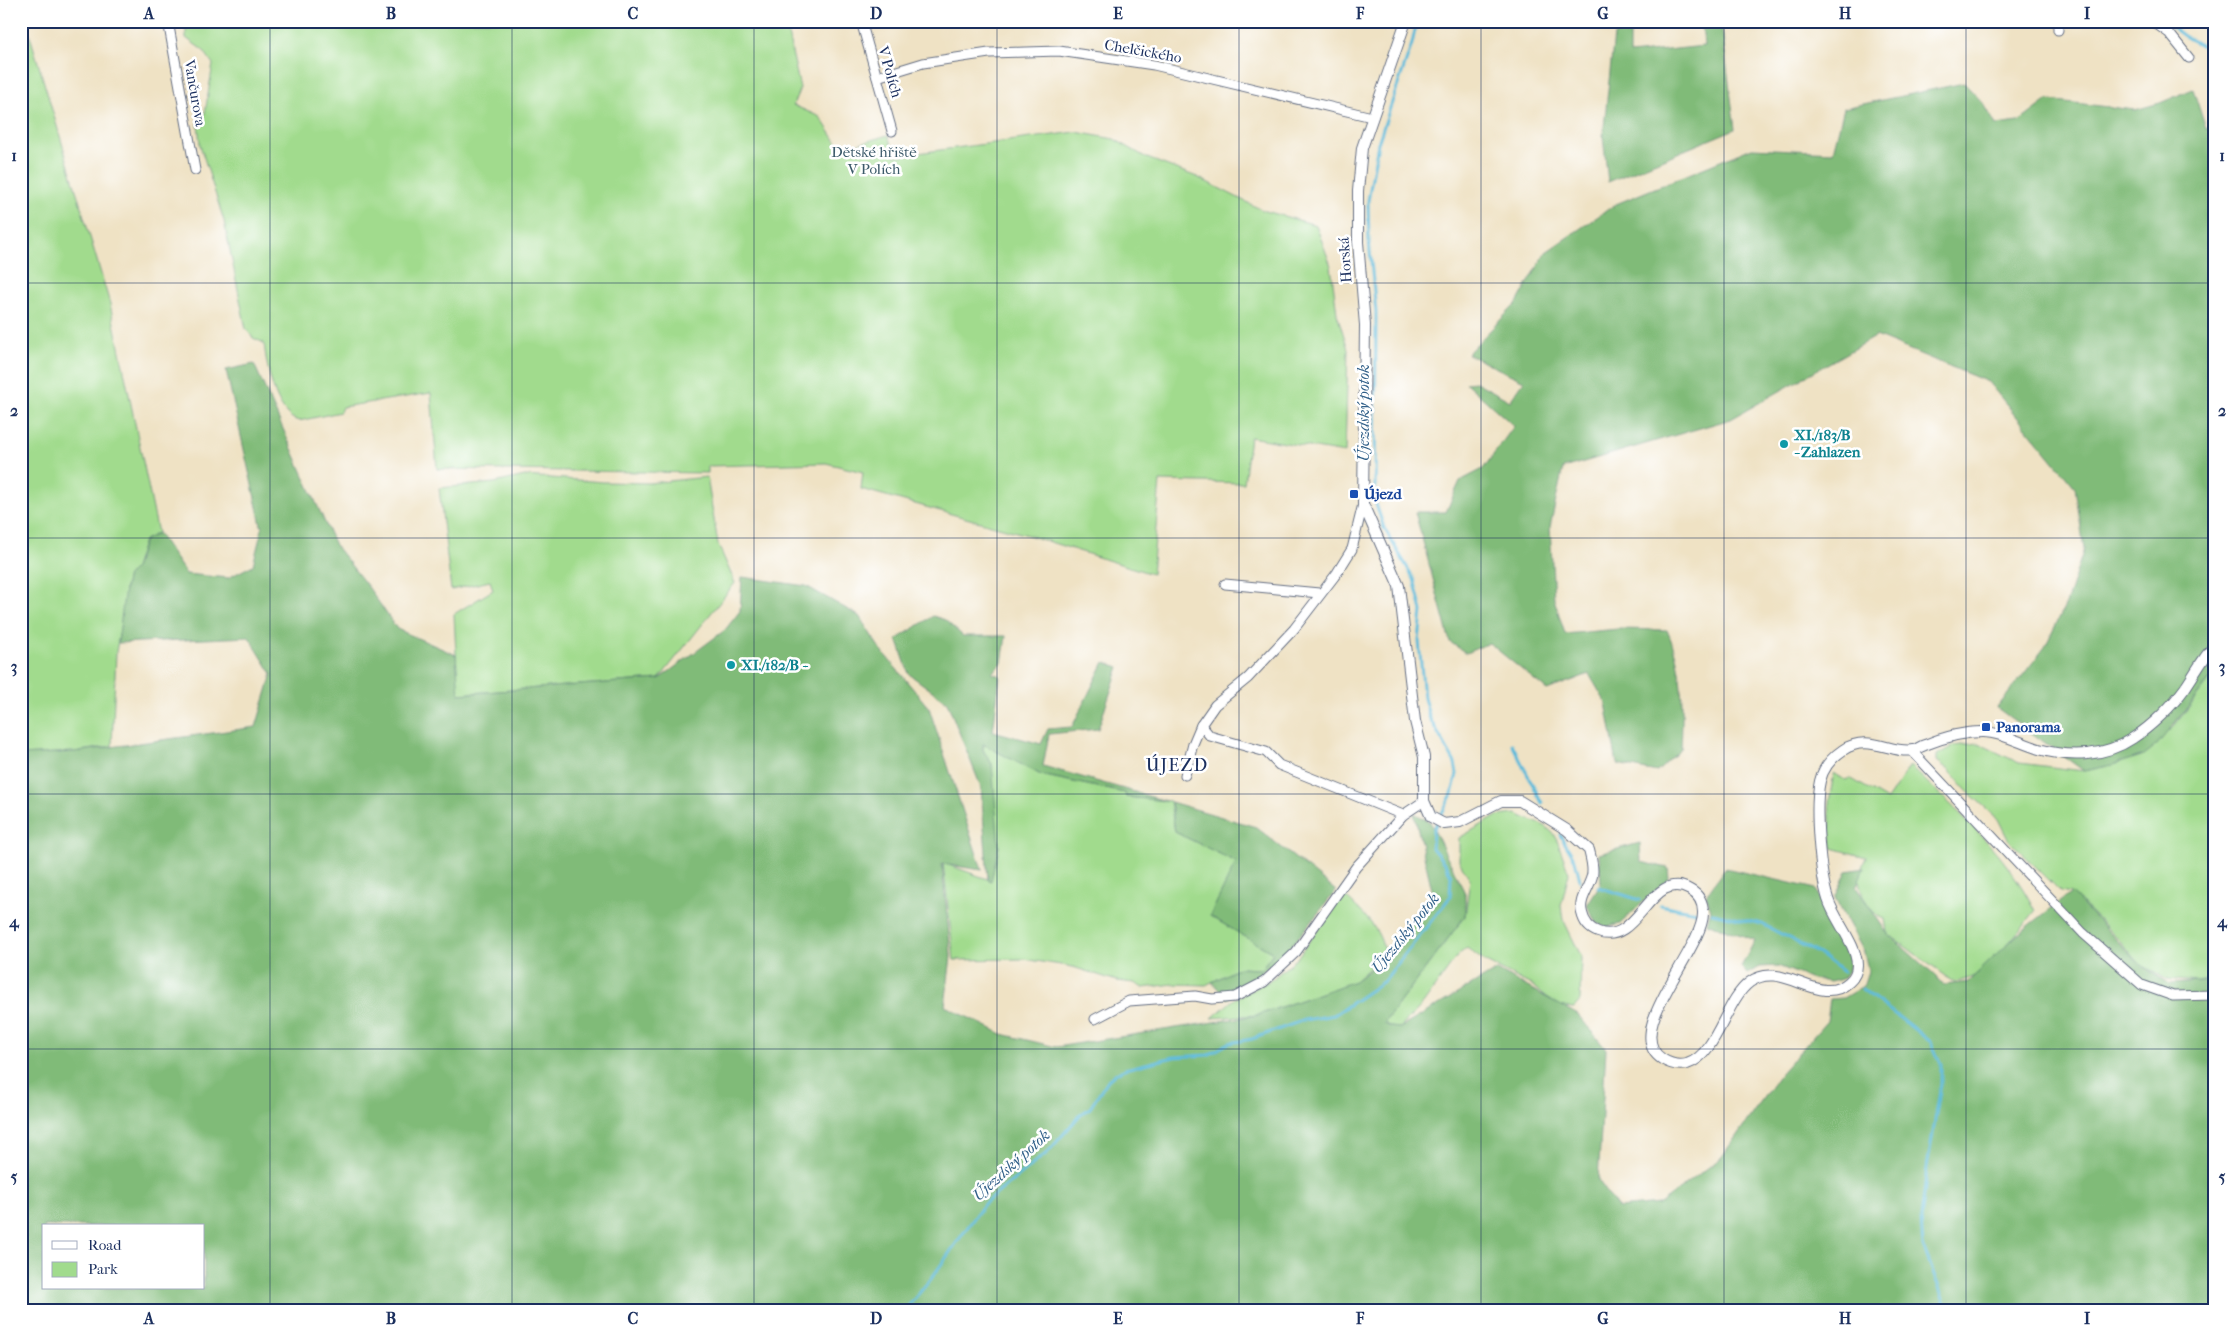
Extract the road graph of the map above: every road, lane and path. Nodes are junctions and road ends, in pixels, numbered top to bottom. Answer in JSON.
{"nodes":[{"id":1,"x":168,"y":21,"type":"edge"},
{"id":2,"x":861,"y":21,"type":"edge"},
{"id":3,"x":1406,"y":21,"type":"edge"},
{"id":4,"x":2152,"y":21,"type":"edge"},
{"id":5,"x":2189,"y":58,"type":"dead end"},
{"id":6,"x":877,"y":77,"type":"junction"},
{"id":7,"x":1372,"y":117,"type":"junction"},
{"id":8,"x":892,"y":131,"type":"dead end"},
{"id":9,"x":195,"y":170,"type":"dead end"},
{"id":10,"x":1362,"y":504,"type":"junction"},
{"id":11,"x":1226,"y":584,"type":"dead end"},
{"id":12,"x":1320,"y":594,"type":"junction"},
{"id":13,"x":2215,"y":645,"type":"edge"},
{"id":14,"x":1201,"y":724,"type":"junction"},
{"id":15,"x":1912,"y":751,"type":"junction"},
{"id":16,"x":1186,"y":775,"type":"dead end"},
{"id":17,"x":1424,"y":801,"type":"junction"},
{"id":18,"x":1403,"y":815,"type":"junction"},
{"id":19,"x":2215,"y":995,"type":"edge"},
{"id":20,"x":1096,"y":1019,"type":"dead end"}],
"edges":[{"from":1,"to":9,"type":"street","name":"Vančurova"},
{"from":2,"to":6,"type":"street","name":"V Polích"},
{"from":3,"to":7,"type":"street","name":"Horská"},
{"from":4,"to":5,"type":"street"},
{"from":6,"to":7,"type":"street","name":"Chelčického"},
{"from":6,"to":8,"type":"street","name":"V Polích"},
{"from":7,"to":10,"type":"street","name":"Horská"},
{"from":10,"to":12,"type":"street"},
{"from":10,"to":17,"type":"street"},
{"from":11,"to":12,"type":"street"},
{"from":12,"to":14,"type":"street"},
{"from":13,"to":15,"type":"street"},
{"from":14,"to":16,"type":"street"},
{"from":14,"to":18,"type":"street"},
{"from":15,"to":17,"type":"street"},
{"from":15,"to":19,"type":"street"},
{"from":17,"to":18,"type":"street"},
{"from":18,"to":20,"type":"street"}]}
